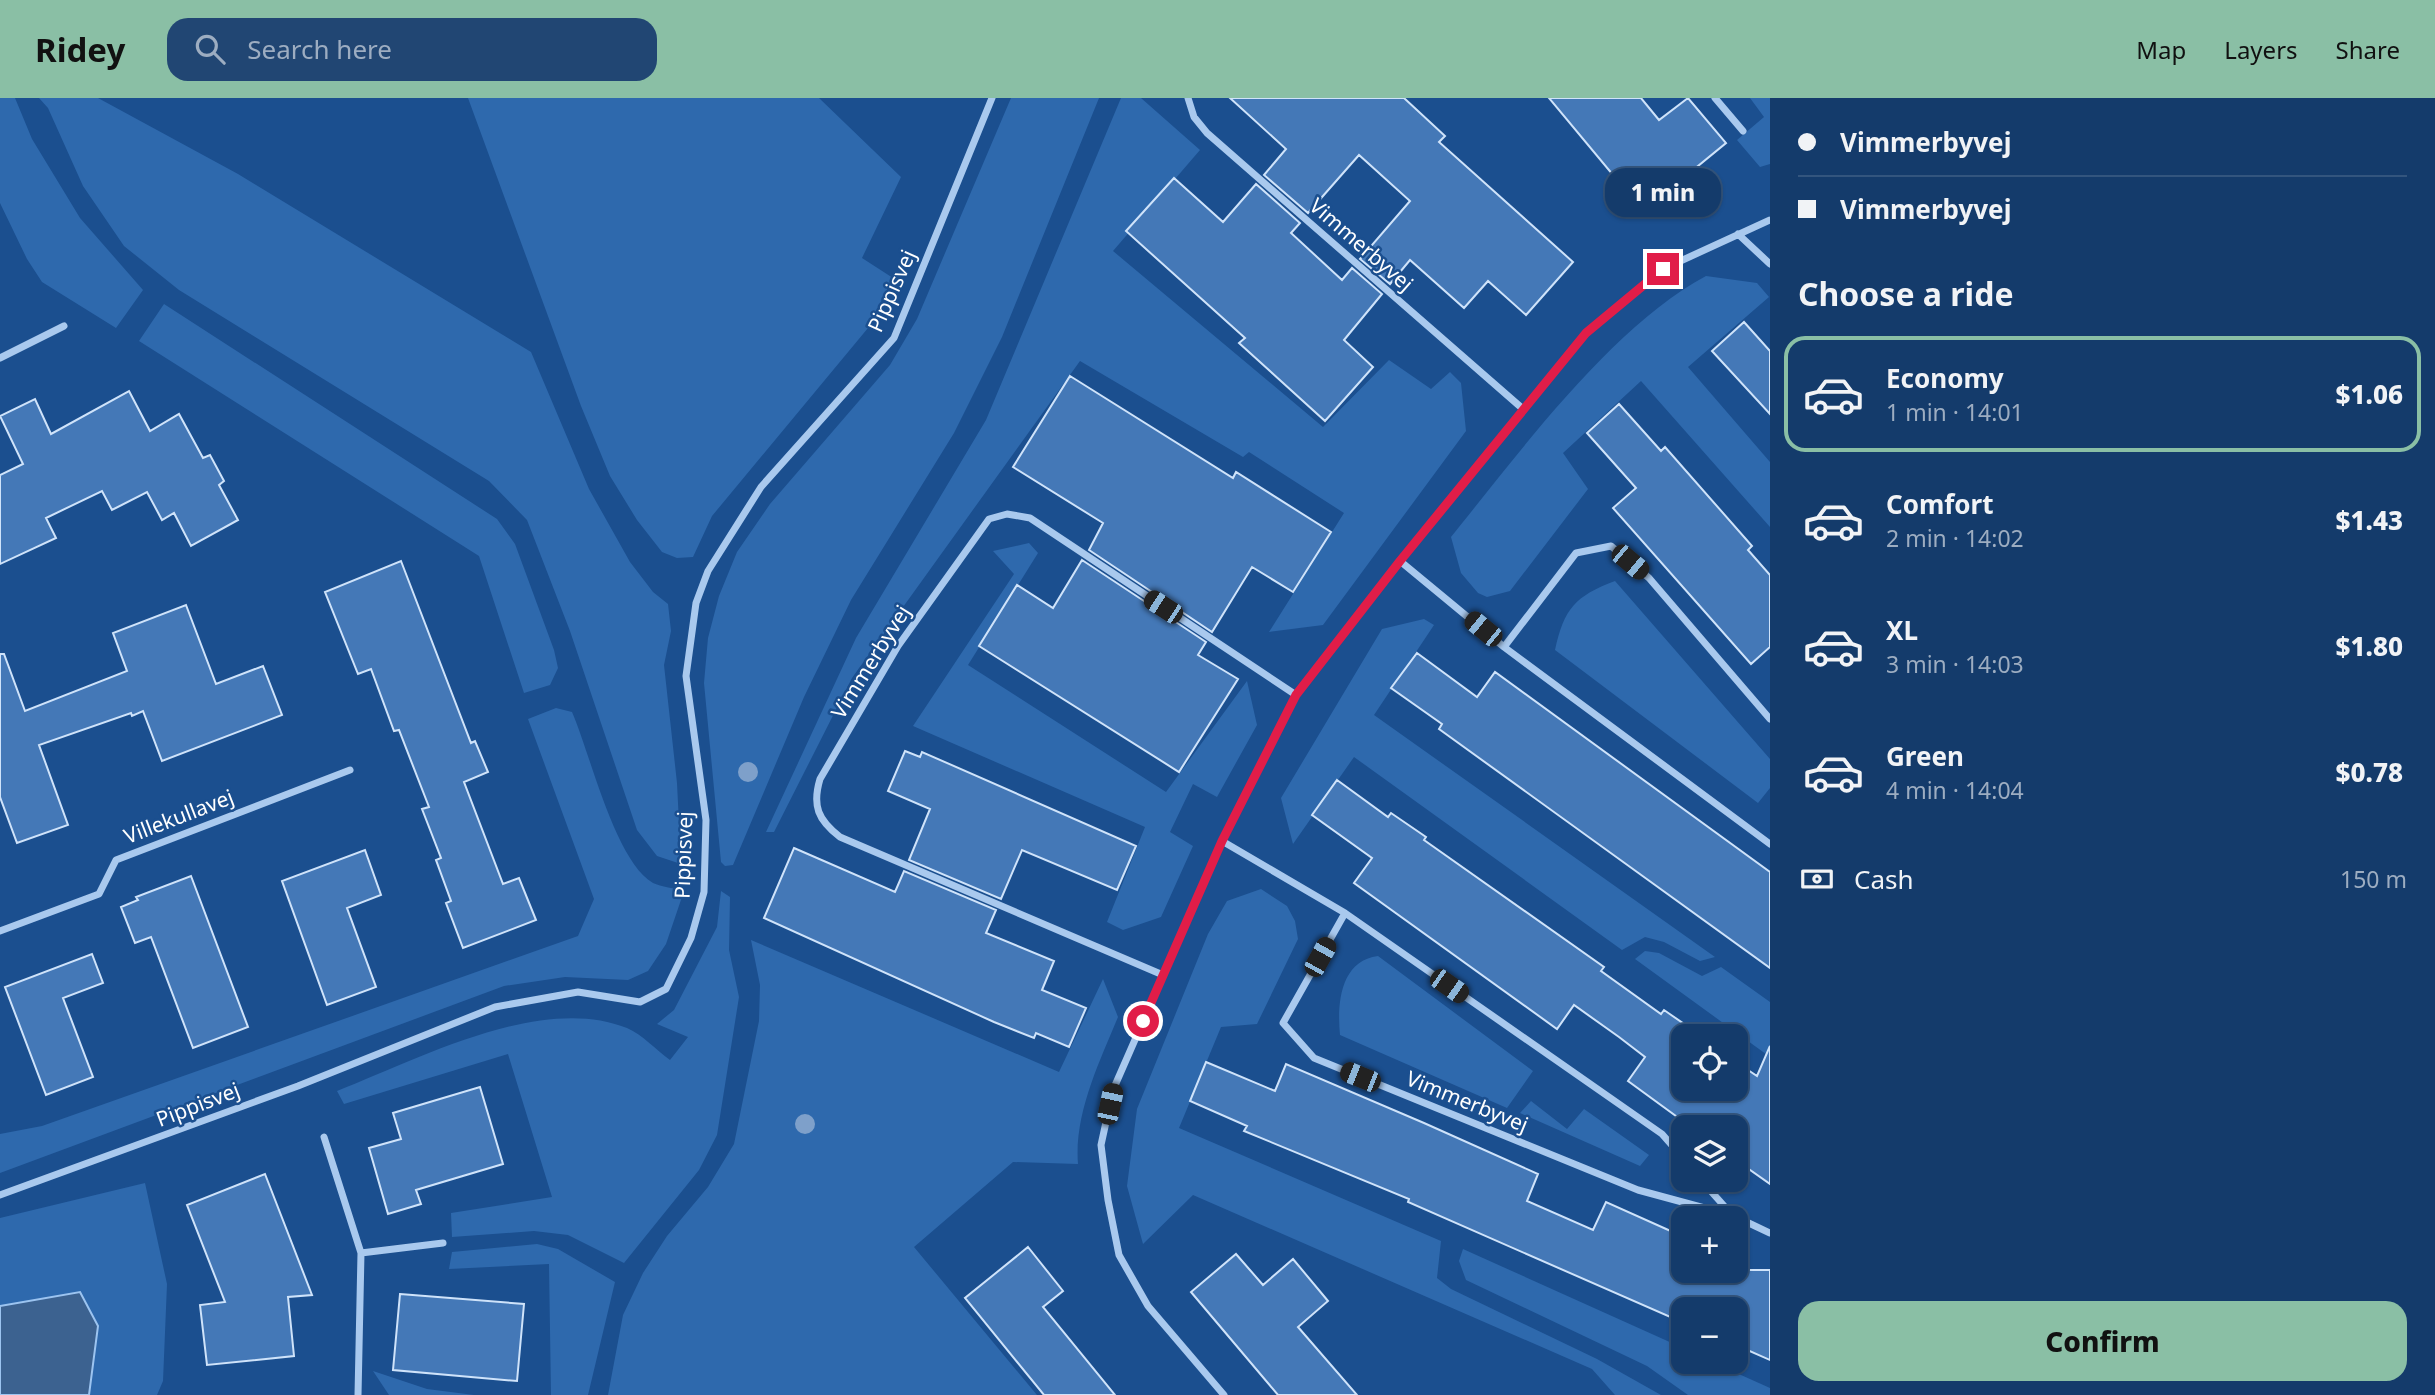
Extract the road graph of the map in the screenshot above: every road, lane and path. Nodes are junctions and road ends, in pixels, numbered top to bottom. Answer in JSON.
{"nodes":[{"id":1,"x":992,"y":98,"type":"edge"},
{"id":2,"x":1188,"y":98,"type":"edge"},
{"id":3,"x":1715,"y":98,"type":"edge"},
{"id":4,"x":1743,"y":131,"type":"dead end"},
{"id":5,"x":1770,"y":220,"type":"edge"},
{"id":6,"x":1738,"y":234,"type":"junction"},
{"id":7,"x":1770,"y":264,"type":"edge"},
{"id":8,"x":64,"y":326,"type":"dead end"},
{"id":9,"x":0,"y":358,"type":"edge"},
{"id":10,"x":1523,"y":409,"type":"junction"},
{"id":11,"x":1400,"y":561,"type":"junction"},
{"id":12,"x":1504,"y":647,"type":"junction"},
{"id":13,"x":1296,"y":695,"type":"junction"},
{"id":14,"x":1770,"y":719,"type":"edge"},
{"id":15,"x":349,"y":770,"type":"dead end"},
{"id":16,"x":1222,"y":841,"type":"junction"},
{"id":17,"x":1770,"y":844,"type":"edge"},
{"id":18,"x":1345,"y":913,"type":"junction"},
{"id":19,"x":0,"y":932,"type":"edge"},
{"id":20,"x":1163,"y":975,"type":"junction"},
{"id":21,"x":324,"y":1137,"type":"dead end"},
{"id":22,"x":1671,"y":1145,"type":"edge"},
{"id":23,"x":1712,"y":1192,"type":"edge"},
{"id":24,"x":0,"y":1195,"type":"edge"},
{"id":25,"x":1697,"y":1206,"type":"edge"},
{"id":26,"x":1725,"y":1206,"type":"edge"},
{"id":27,"x":1748,"y":1223,"type":"edge"},
{"id":28,"x":1770,"y":1233,"type":"edge"},
{"id":29,"x":443,"y":1243,"type":"dead end"},
{"id":30,"x":361,"y":1253,"type":"junction"},
{"id":31,"x":358,"y":1395,"type":"edge"},
{"id":32,"x":1224,"y":1395,"type":"edge"}],
"edges":[{"from":1,"to":24,"type":"street","name":"Pippisvej"},
{"from":2,"to":10,"type":"street","name":"Vimmerbyvej"},
{"from":3,"to":4,"type":"street"},
{"from":5,"to":6,"type":"street"},
{"from":6,"to":7,"type":"street"},
{"from":6,"to":10,"type":"street"},
{"from":8,"to":9,"type":"street"},
{"from":10,"to":11,"type":"street"},
{"from":11,"to":12,"type":"street"},
{"from":11,"to":13,"type":"street"},
{"from":12,"to":14,"type":"street"},
{"from":12,"to":17,"type":"street"},
{"from":13,"to":16,"type":"street"},
{"from":13,"to":20,"type":"street","name":"Vimmerbyvej"},
{"from":15,"to":19,"type":"street","name":"Villekullavej"},
{"from":16,"to":18,"type":"street"},
{"from":16,"to":20,"type":"street"},
{"from":18,"to":22,"type":"street"},
{"from":18,"to":25,"type":"street","name":"Vimmerbyvej"},
{"from":20,"to":32,"type":"street"},
{"from":21,"to":30,"type":"street"},
{"from":23,"to":26,"type":"street","name":"Vimmerbyvej"},
{"from":27,"to":28,"type":"street","name":"Vimmerbyvej"},
{"from":29,"to":30,"type":"street"},
{"from":30,"to":31,"type":"street"}]}
